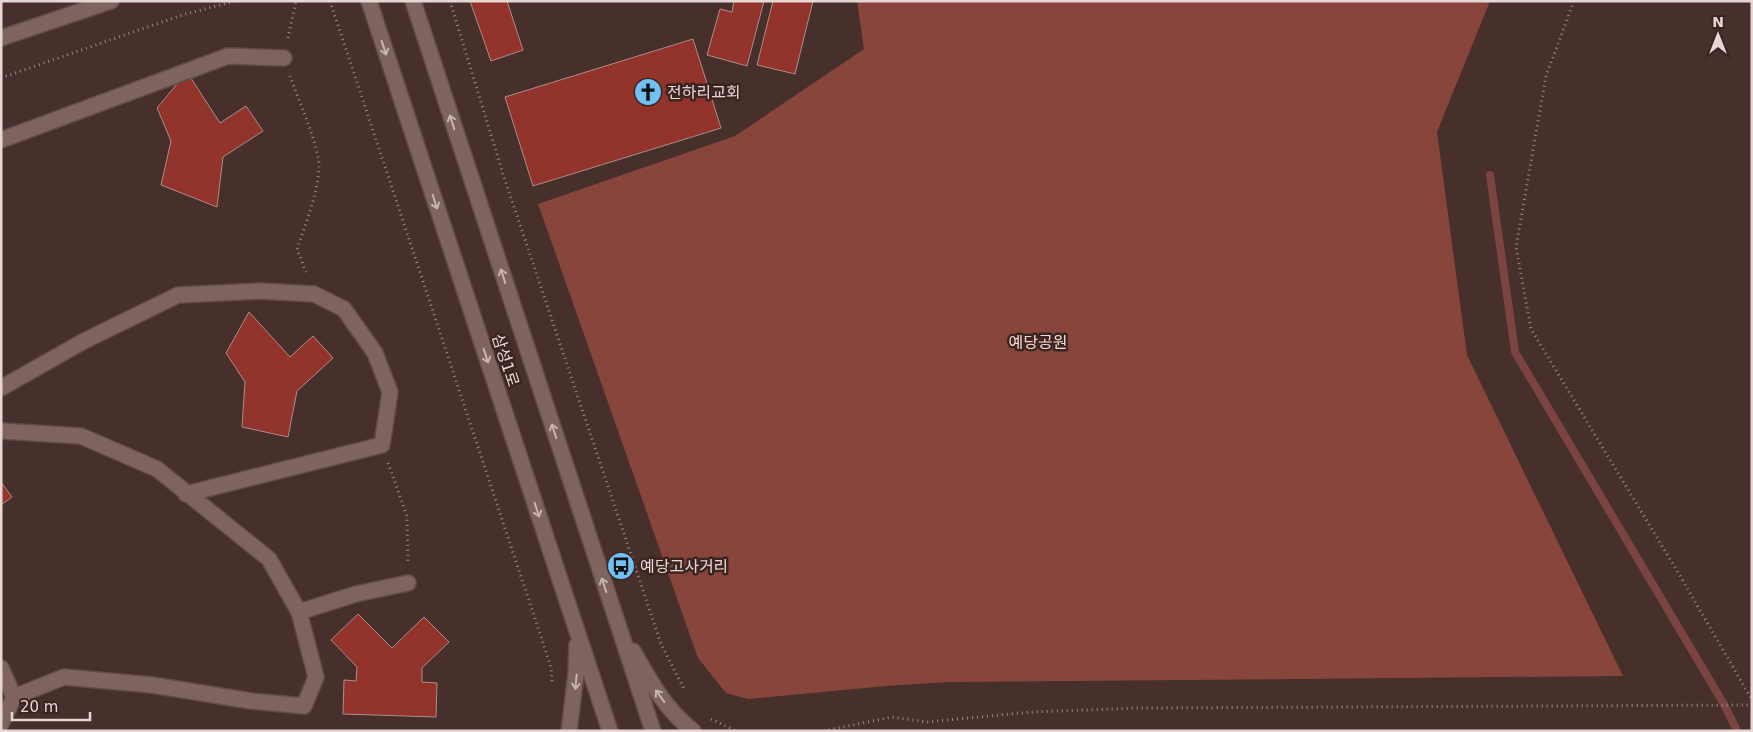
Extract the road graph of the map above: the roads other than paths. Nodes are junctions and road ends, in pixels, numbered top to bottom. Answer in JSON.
{"nodes":[{"id":1,"x":111,"y":1,"type":"edge"},
{"id":2,"x":369,"y":1,"type":"edge"},
{"id":3,"x":413,"y":1,"type":"edge"},
{"id":4,"x":1,"y":38,"type":"edge"},
{"id":5,"x":284,"y":58,"type":"road end"},
{"id":6,"x":1,"y":140,"type":"edge"},
{"id":7,"x":1,"y":388,"type":"edge"},
{"id":8,"x":1,"y":431,"type":"edge"},
{"id":9,"x":186,"y":494,"type":"junction"},
{"id":10,"x":408,"y":583,"type":"road end"},
{"id":11,"x":299,"y":612,"type":"junction"},
{"id":12,"x":616,"y":620,"type":"junction"},
{"id":13,"x":578,"y":633,"type":"junction"},
{"id":14,"x":1,"y":668,"type":"edge"},
{"id":15,"x":14,"y":697,"type":"junction"},
{"id":16,"x":1,"y":724,"type":"edge"},
{"id":17,"x":569,"y":731,"type":"edge"},
{"id":18,"x":610,"y":731,"type":"edge"},
{"id":19,"x":653,"y":731,"type":"edge"},
{"id":20,"x":693,"y":731,"type":"edge"}],
"edges":[{"from":1,"to":4,"type":"street"},
{"from":2,"to":13,"type":"street","name":"삼성1로","one_way":true},
{"from":12,"to":3,"type":"street","name":"삼성1로","one_way":true},
{"from":5,"to":6,"type":"street"},
{"from":7,"to":9,"type":"street"},
{"from":8,"to":9,"type":"street"},
{"from":9,"to":11,"type":"street"},
{"from":10,"to":11,"type":"street"},
{"from":11,"to":15,"type":"street"},
{"from":12,"to":19,"type":"street","name":"삼성1로"},
{"from":20,"to":12,"type":"street","one_way":true},
{"from":13,"to":17,"type":"street","one_way":true},
{"from":13,"to":18,"type":"street","name":"삼성1로"},
{"from":14,"to":15,"type":"street"},
{"from":15,"to":16,"type":"street"}]}
